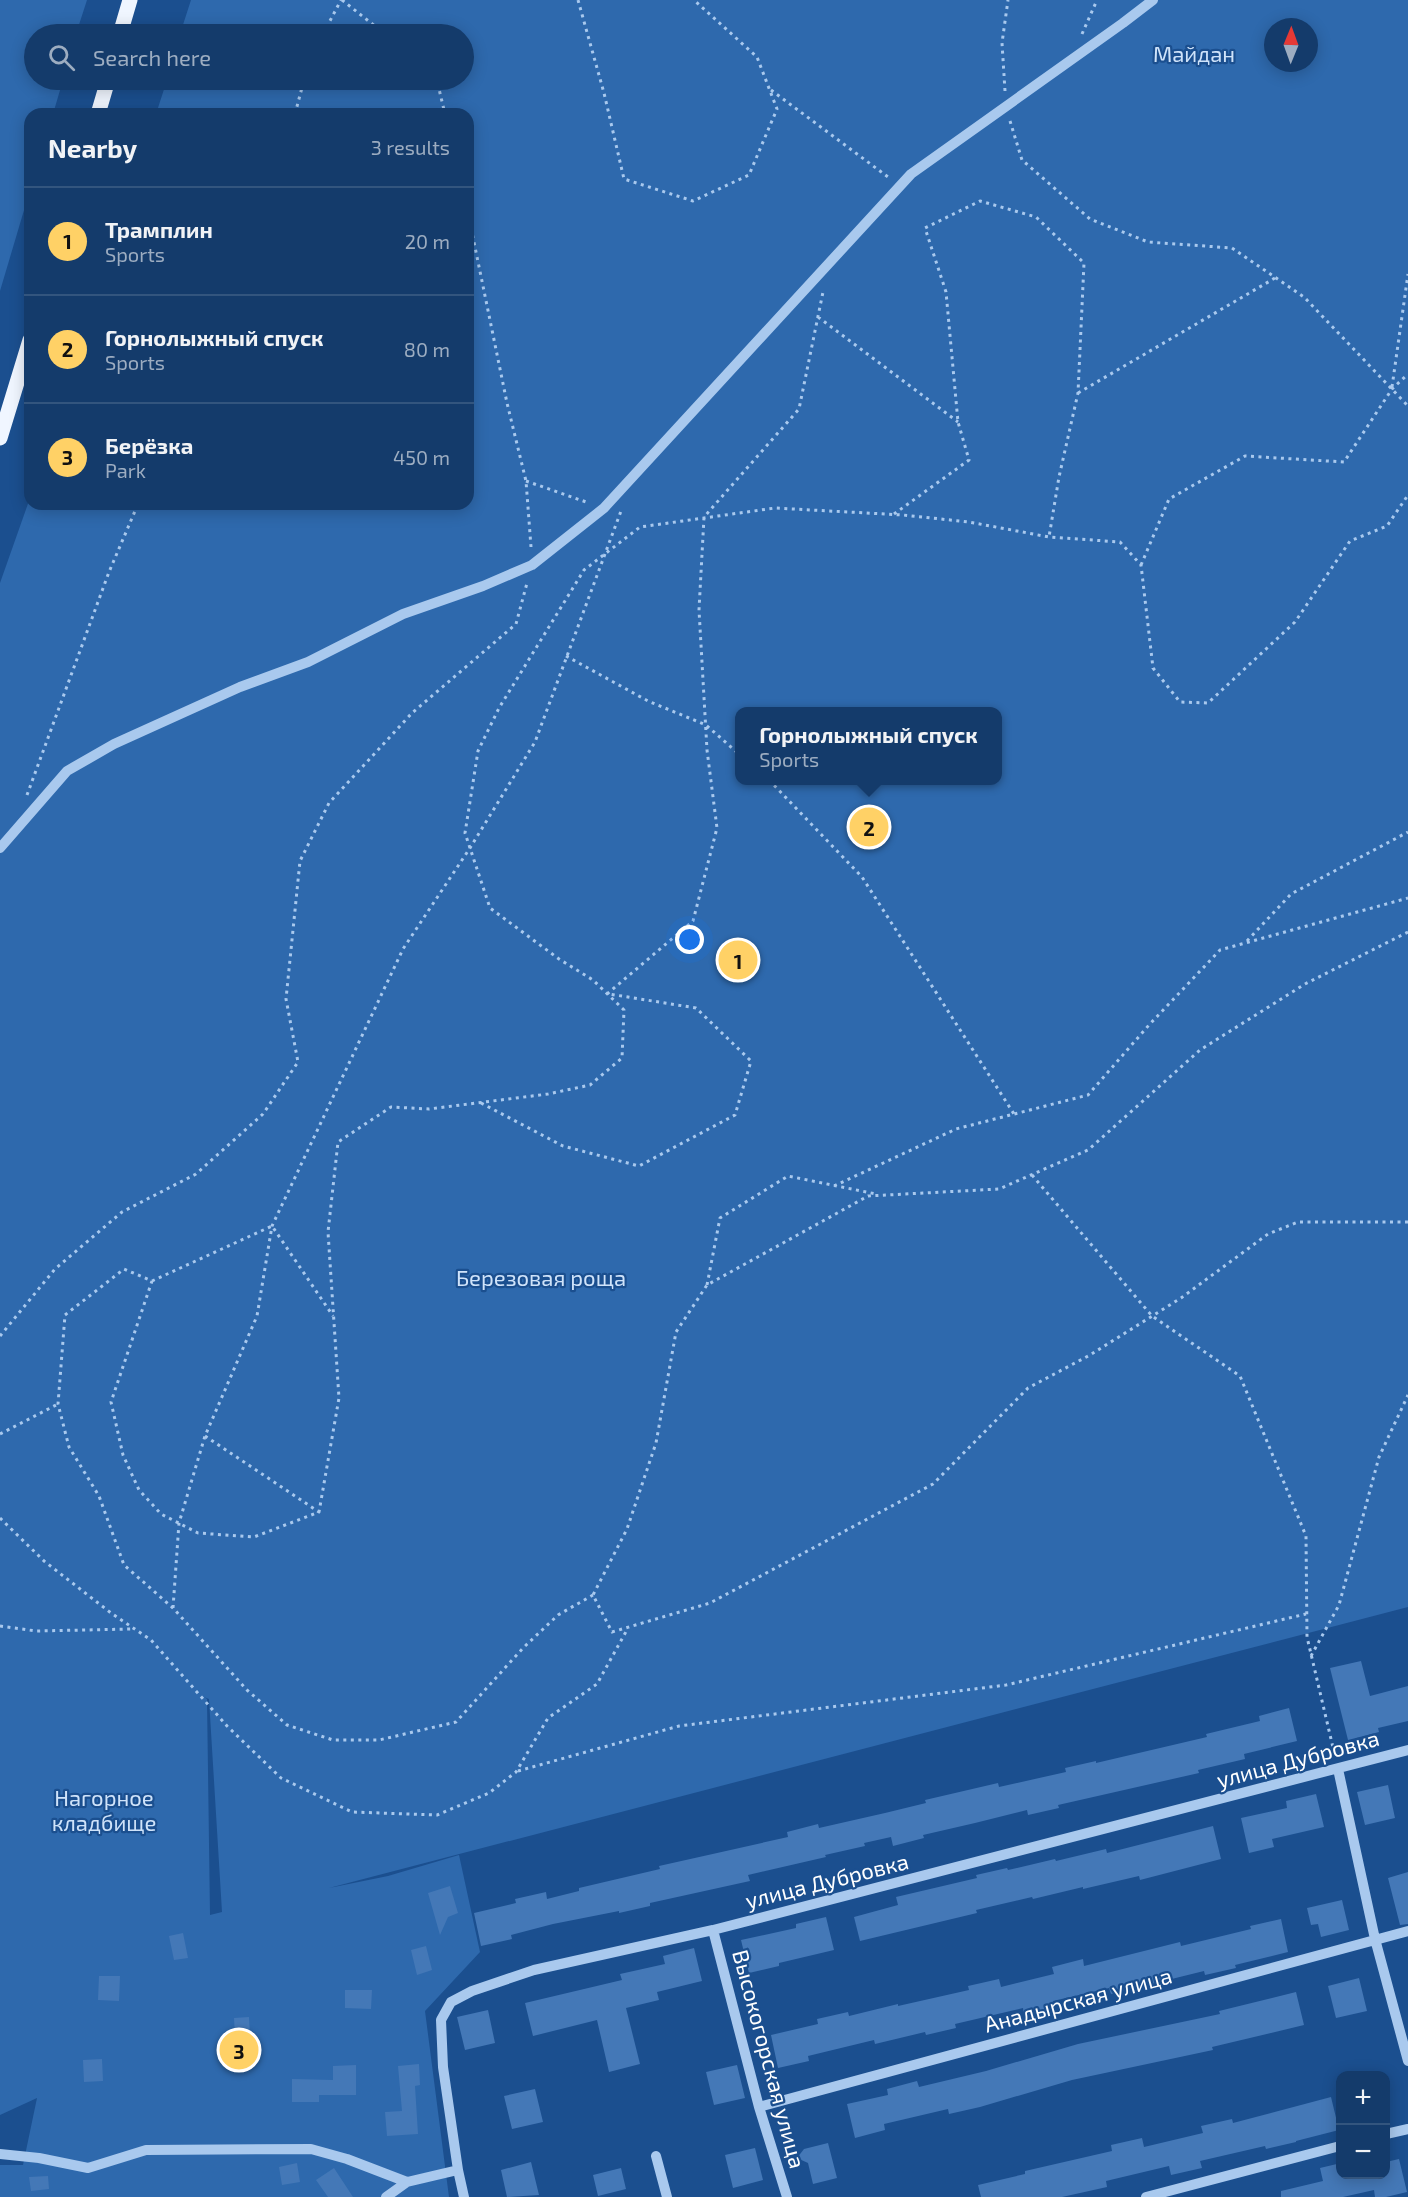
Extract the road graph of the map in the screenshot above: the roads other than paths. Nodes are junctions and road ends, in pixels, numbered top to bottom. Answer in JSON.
{"nodes":[{"id":1,"x":130,"y":0,"type":"edge"},
{"id":2,"x":1153,"y":0,"type":"edge"},
{"id":3,"x":123,"y":24,"type":"edge"},
{"id":4,"x":105,"y":90,"type":"edge"},
{"id":5,"x":100,"y":108,"type":"edge"},
{"id":6,"x":24,"y":360,"type":"edge"},
{"id":7,"x":0,"y":438,"type":"edge"},
{"id":8,"x":0,"y":848,"type":"edge"},
{"id":9,"x":1408,"y":1750,"type":"edge"},
{"id":10,"x":1338,"y":1769,"type":"junction"},
{"id":11,"x":713,"y":1930,"type":"junction"},
{"id":12,"x":1408,"y":1931,"type":"edge"},
{"id":13,"x":1375,"y":1939,"type":"junction"},
{"id":14,"x":1408,"y":2061,"type":"edge"},
{"id":15,"x":759,"y":2107,"type":"junction"},
{"id":16,"x":1408,"y":2128,"type":"edge"},
{"id":17,"x":1390,"y":2133,"type":"edge"},
{"id":18,"x":1336,"y":2147,"type":"edge"},
{"id":19,"x":0,"y":2154,"type":"edge"},
{"id":20,"x":656,"y":2156,"type":"dead end"},
{"id":21,"x":458,"y":2170,"type":"junction"},
{"id":22,"x":407,"y":2182,"type":"junction"},
{"id":23,"x":386,"y":2197,"type":"edge"},
{"id":24,"x":464,"y":2197,"type":"edge"},
{"id":25,"x":666,"y":2197,"type":"edge"},
{"id":26,"x":787,"y":2197,"type":"edge"},
{"id":27,"x":1146,"y":2197,"type":"edge"}],
"edges":[{"from":1,"to":3,"type":"main road"},
{"from":2,"to":8,"type":"street"},
{"from":4,"to":5,"type":"main road"},
{"from":6,"to":7,"type":"main road"},
{"from":9,"to":10,"type":"street","name":"улица Дубровка"},
{"from":10,"to":11,"type":"street","name":"улица Дубровка"},
{"from":10,"to":13,"type":"street"},
{"from":11,"to":15,"type":"street","name":"Высокогорская улица"},
{"from":11,"to":21,"type":"street","name":"улица Дубровка"},
{"from":12,"to":13,"type":"street","name":"Анадырская улица"},
{"from":13,"to":14,"type":"street"},
{"from":13,"to":15,"type":"street","name":"Анадырская улица"},
{"from":15,"to":26,"type":"street","name":"Высокогорская улица"},
{"from":16,"to":17,"type":"street"},
{"from":18,"to":27,"type":"street"},
{"from":19,"to":22,"type":"street"},
{"from":20,"to":25,"type":"street"},
{"from":21,"to":22,"type":"street"},
{"from":21,"to":24,"type":"street","name":"улица Дубровка"},
{"from":22,"to":23,"type":"street"}]}
